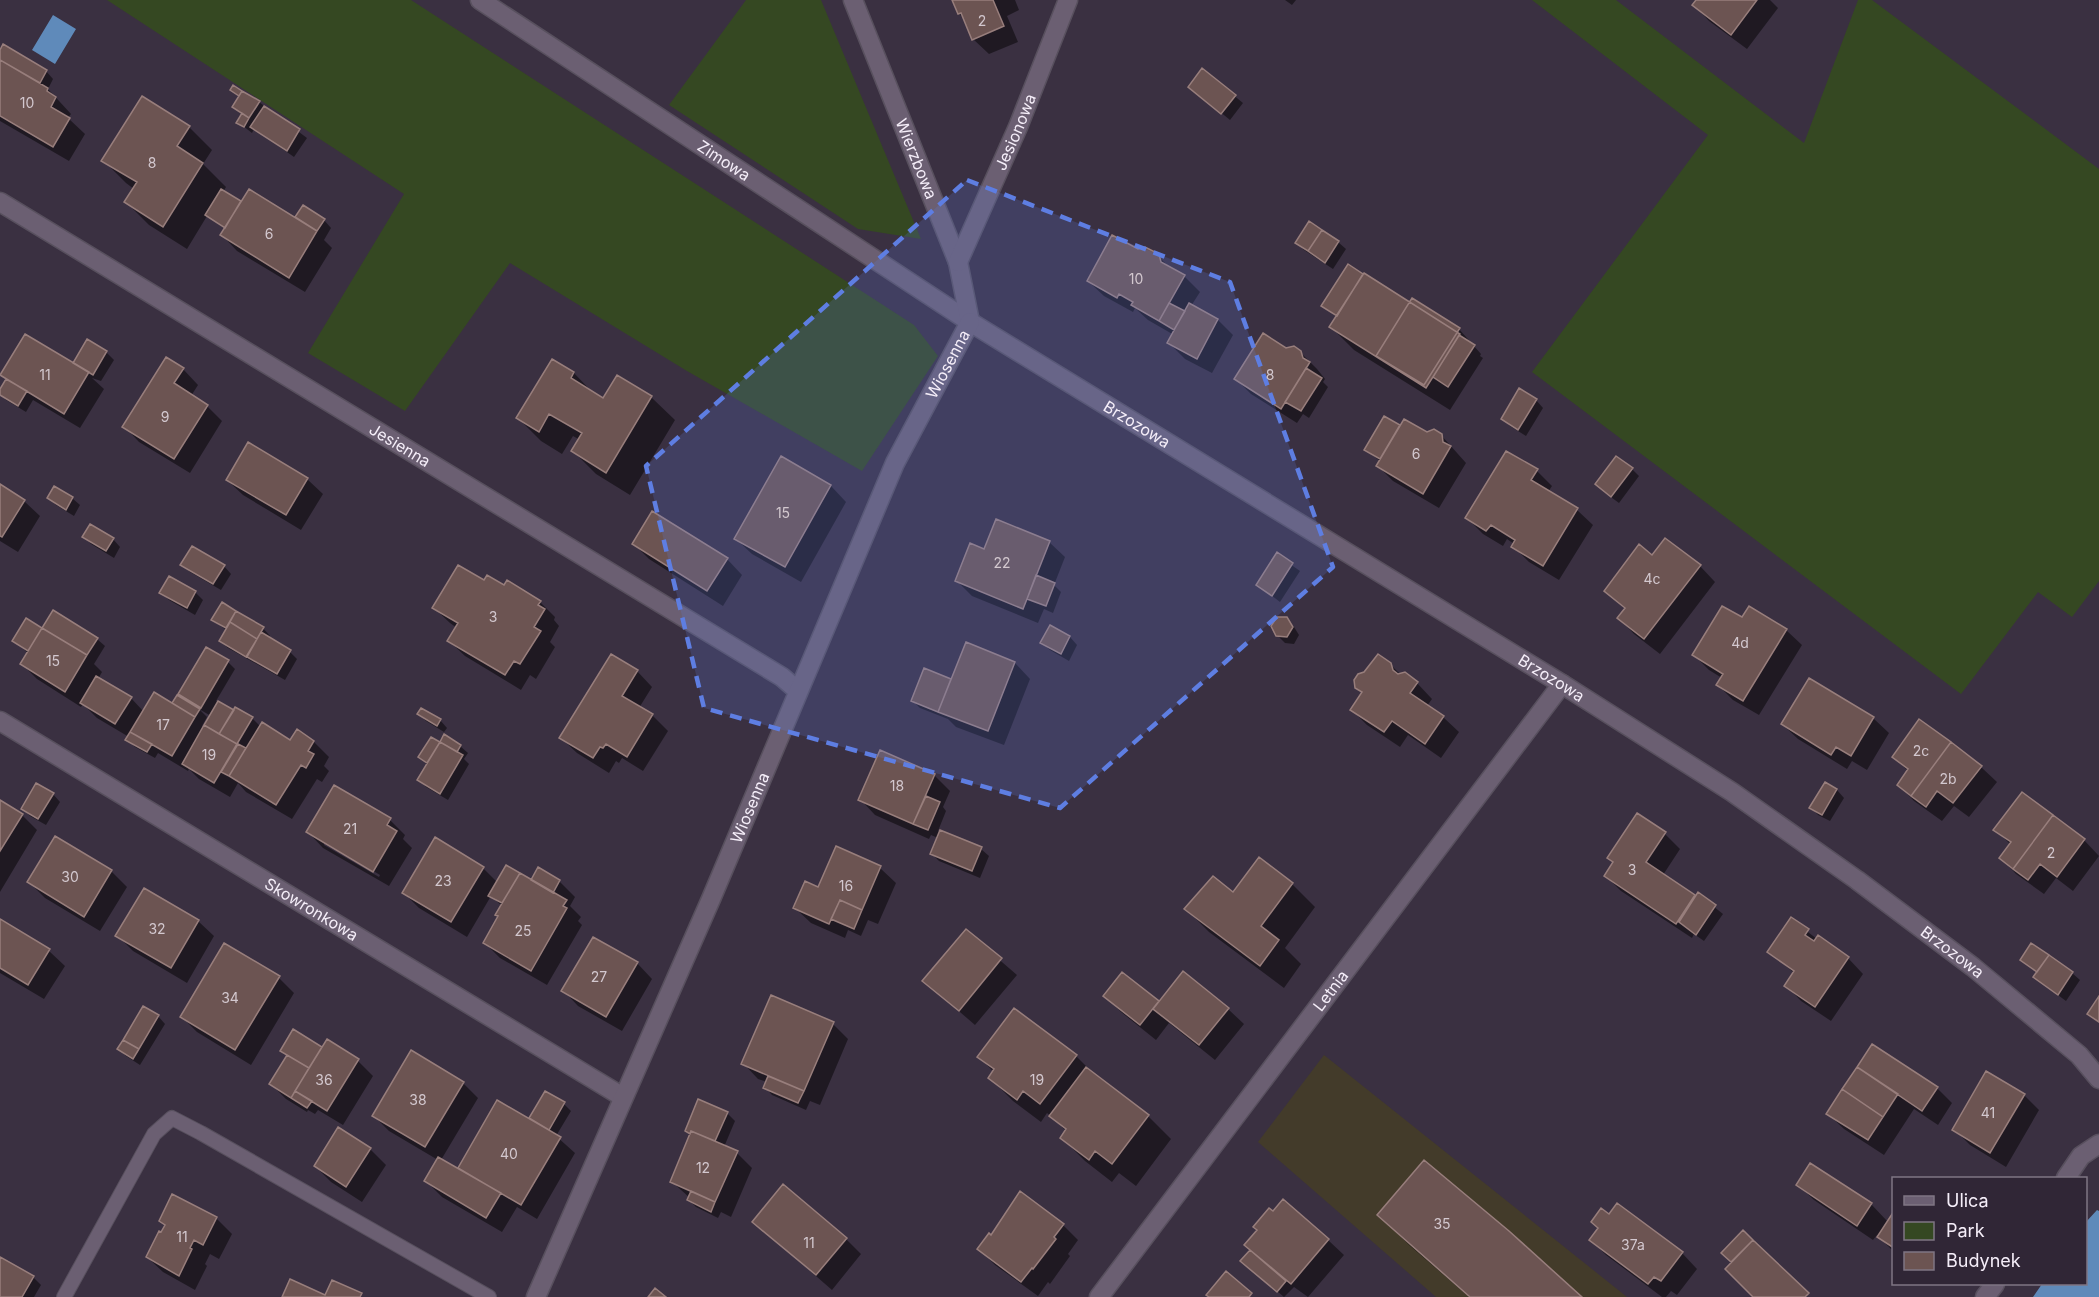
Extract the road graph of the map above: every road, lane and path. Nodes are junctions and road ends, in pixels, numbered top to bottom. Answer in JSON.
{"nodes":[{"id":1,"x":480,"y":0,"type":"edge"},
{"id":2,"x":852,"y":0,"type":"edge"},
{"id":3,"x":1068,"y":0,"type":"edge"},
{"id":4,"x":0,"y":201,"type":"edge"},
{"id":5,"x":958,"y":262,"type":"junction"},
{"id":6,"x":969,"y":322,"type":"junction"},
{"id":7,"x":1562,"y":684,"type":"junction"},
{"id":8,"x":797,"y":690,"type":"junction"},
{"id":9,"x":0,"y":721,"type":"edge"},
{"id":10,"x":2099,"y":1078,"type":"edge"},
{"id":11,"x":624,"y":1097,"type":"junction"},
{"id":12,"x":2099,"y":1144,"type":"edge"},
{"id":13,"x":2067,"y":1177,"type":"edge"},
{"id":14,"x":1994,"y":1285,"type":"edge"},
{"id":15,"x":64,"y":1297,"type":"edge"},
{"id":16,"x":489,"y":1297,"type":"edge"},
{"id":17,"x":536,"y":1297,"type":"edge"},
{"id":18,"x":1099,"y":1297,"type":"edge"},
{"id":19,"x":1985,"y":1297,"type":"edge"}],
"edges":[{"from":1,"to":6,"type":"street","name":"Zimowa"},
{"from":2,"to":5,"type":"street","name":"Wierzbowa"},
{"from":3,"to":5,"type":"street","name":"Jesionowa"},
{"from":4,"to":8,"type":"street","name":"Jesienna"},
{"from":5,"to":6,"type":"street","name":"Wierzbowa"},
{"from":6,"to":7,"type":"street","name":"Brzozowa"},
{"from":6,"to":8,"type":"street","name":"Wiosenna"},
{"from":7,"to":10,"type":"street","name":"Brzozowa"},
{"from":7,"to":18,"type":"street","name":"Letnia"},
{"from":8,"to":11,"type":"street","name":"Wiosenna"},
{"from":9,"to":11,"type":"street","name":"Skowronkowa"},
{"from":11,"to":17,"type":"street","name":"Wiosenna"},
{"from":12,"to":13,"type":"street"},
{"from":14,"to":19,"type":"street"},
{"from":15,"to":16,"type":"lane"}]}
